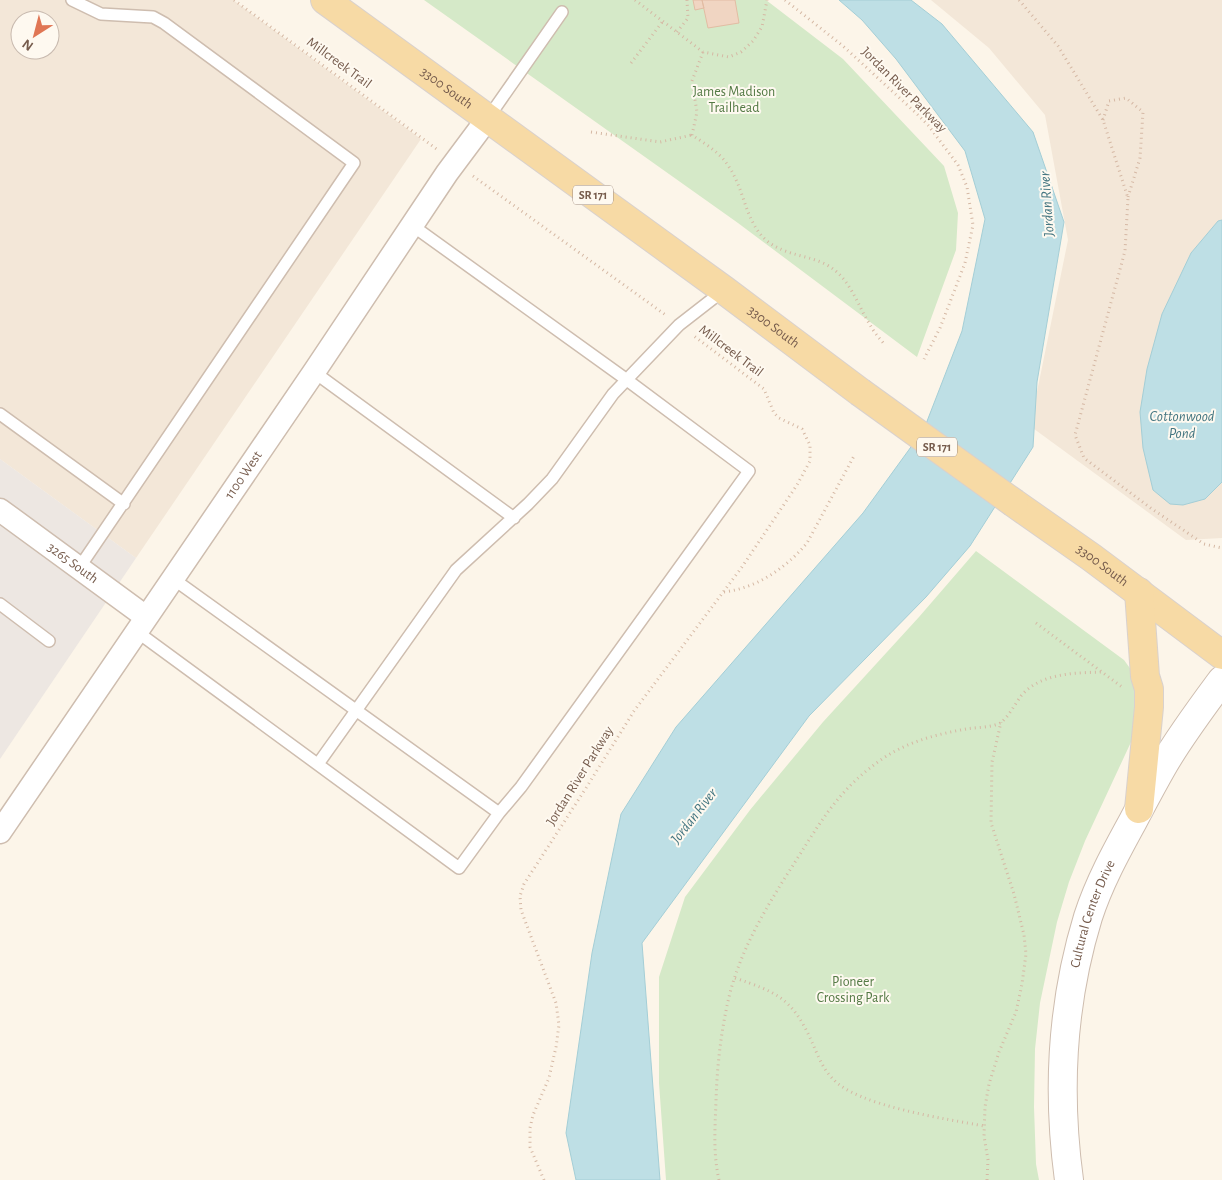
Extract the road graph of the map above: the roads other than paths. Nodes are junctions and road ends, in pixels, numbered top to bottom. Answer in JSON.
{"nodes":[{"id":1,"x":72,"y":0,"type":"edge"},
{"id":2,"x":325,"y":0,"type":"edge"},
{"id":3,"x":90,"y":4,"type":"edge"},
{"id":4,"x":562,"y":12,"type":"dead end"},
{"id":5,"x":488,"y":118,"type":"junction"},
{"id":6,"x":412,"y":226,"type":"junction"},
{"id":7,"x":724,"y":290,"type":"junction"},
{"id":8,"x":314,"y":372,"type":"junction"},
{"id":9,"x":627,"y":380,"type":"junction"},
{"id":10,"x":0,"y":414,"type":"edge"},
{"id":11,"x":124,"y":504,"type":"junction"},
{"id":12,"x":0,"y":510,"type":"edge"},
{"id":13,"x":514,"y":518,"type":"junction"},
{"id":14,"x":79,"y":568,"type":"junction"},
{"id":15,"x":172,"y":578,"type":"junction"},
{"id":16,"x":1139,"y":592,"type":"junction"},
{"id":17,"x":0,"y":604,"type":"edge"},
{"id":18,"x":141,"y":624,"type":"junction"},
{"id":19,"x":49,"y":641,"type":"dead end"},
{"id":20,"x":1222,"y":655,"type":"edge"},
{"id":21,"x":1222,"y":680,"type":"edge"},
{"id":22,"x":357,"y":710,"type":"junction"},
{"id":23,"x":318,"y":764,"type":"junction"},
{"id":24,"x":1139,"y":809,"type":"junction"},
{"id":25,"x":499,"y":813,"type":"junction"},
{"id":26,"x":0,"y":832,"type":"edge"},
{"id":27,"x":1069,"y":1180,"type":"edge"}],
"edges":[{"from":1,"to":3,"type":"lane"},
{"from":2,"to":5,"type":"main road","name":"3300 South","number":"SR 171"},
{"from":3,"to":11,"type":"lane"},
{"from":4,"to":5,"type":"lane"},
{"from":5,"to":6,"type":"street","name":"1100 West"},
{"from":5,"to":7,"type":"main road","name":"3300 South","number":"SR 171"},
{"from":6,"to":8,"type":"street","name":"1100 West"},
{"from":6,"to":9,"type":"lane"},
{"from":7,"to":9,"type":"lane"},
{"from":7,"to":16,"type":"main road","name":"3300 South","number":"SR 171","bridge":true},
{"from":8,"to":13,"type":"lane"},
{"from":8,"to":15,"type":"street","name":"1100 West"},
{"from":9,"to":13,"type":"lane"},
{"from":9,"to":25,"type":"lane"},
{"from":10,"to":11,"type":"lane"},
{"from":11,"to":14,"type":"lane"},
{"from":12,"to":14,"type":"street","name":"3265 South"},
{"from":13,"to":22,"type":"lane"},
{"from":14,"to":18,"type":"street","name":"3265 South"},
{"from":15,"to":18,"type":"street","name":"1100 West"},
{"from":15,"to":22,"type":"lane"},
{"from":16,"to":20,"type":"main road","name":"3300 South","number":"SR 171"},
{"from":16,"to":24,"type":"main road"},
{"from":17,"to":19,"type":"lane"},
{"from":18,"to":23,"type":"lane"},
{"from":18,"to":26,"type":"street","name":"1100 West"},
{"from":21,"to":24,"type":"street","name":"Cultural Center Drive"},
{"from":22,"to":23,"type":"lane"},
{"from":22,"to":25,"type":"lane"},
{"from":23,"to":25,"type":"lane"},
{"from":24,"to":27,"type":"street","name":"Cultural Center Drive"}]}
